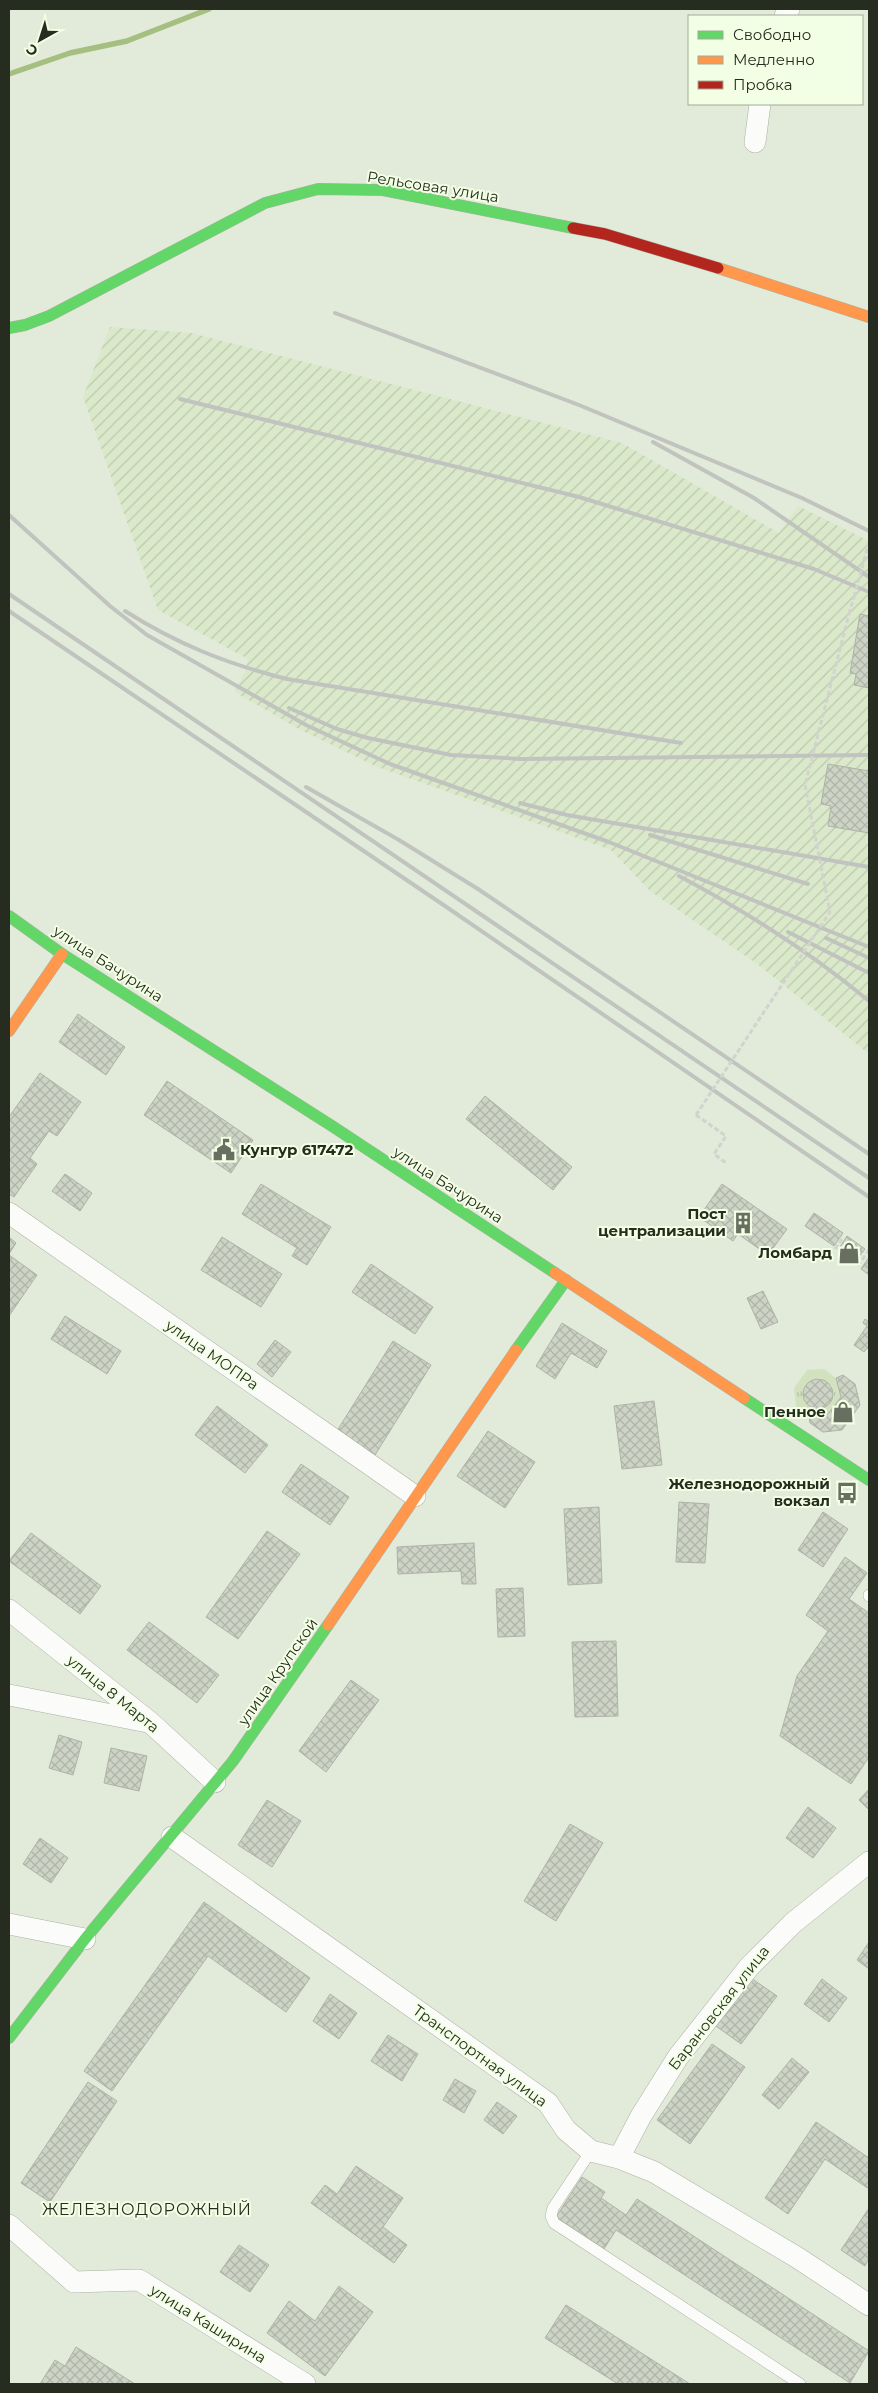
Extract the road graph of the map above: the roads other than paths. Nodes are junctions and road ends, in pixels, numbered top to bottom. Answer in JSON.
{"nodes":[{"id":1,"x":760,"y":105,"type":"edge"},
{"id":2,"x":755,"y":142,"type":"dead end"},
{"id":3,"x":869,"y":317,"type":"edge"},
{"id":4,"x":9,"y":328,"type":"edge"},
{"id":5,"x":9,"y":916,"type":"edge"},
{"id":6,"x":62,"y":954,"type":"junction"},
{"id":7,"x":9,"y":1031,"type":"edge"},
{"id":8,"x":9,"y":1213,"type":"edge"},
{"id":9,"x":566,"y":1280,"type":"junction"},
{"id":10,"x":869,"y":1480,"type":"edge"},
{"id":11,"x":415,"y":1496,"type":"junction"},
{"id":12,"x":9,"y":1610,"type":"edge"},
{"id":13,"x":9,"y":1695,"type":"edge"},
{"id":14,"x":151,"y":1723,"type":"junction"},
{"id":15,"x":214,"y":1782,"type":"junction"},
{"id":16,"x":172,"y":1836,"type":"junction"},
{"id":17,"x":869,"y":1862,"type":"edge"},
{"id":18,"x":9,"y":1924,"type":"edge"},
{"id":19,"x":85,"y":1939,"type":"junction"},
{"id":20,"x":9,"y":2038,"type":"edge"},
{"id":21,"x":591,"y":2151,"type":"junction"},
{"id":22,"x":619,"y":2158,"type":"junction"},
{"id":23,"x":9,"y":2225,"type":"edge"},
{"id":24,"x":869,"y":2305,"type":"edge"},
{"id":25,"x":305,"y":2384,"type":"edge"},
{"id":26,"x":800,"y":2384,"type":"edge"}],
"edges":[{"from":1,"to":2,"type":"street"},
{"from":3,"to":4,"type":"street","name":"Рельсовая улица"},
{"from":5,"to":6,"type":"street","name":"улица Бачурина"},
{"from":6,"to":7,"type":"street"},
{"from":6,"to":9,"type":"street","name":"улица Бачурина"},
{"from":8,"to":11,"type":"street","name":"улица МОПРа"},
{"from":9,"to":10,"type":"street","name":"улица Бачурина"},
{"from":9,"to":11,"type":"street","name":"улица Крупской"},
{"from":11,"to":15,"type":"street","name":"улица Крупской"},
{"from":12,"to":14,"type":"street","name":"улица 8 Марта"},
{"from":13,"to":14,"type":"street"},
{"from":14,"to":15,"type":"street","name":"улица 8 Марта"},
{"from":15,"to":16,"type":"street","name":"улица Крупской"},
{"from":16,"to":19,"type":"street","name":"улица Крупской"},
{"from":16,"to":21,"type":"street","name":"Транспортная улица"},
{"from":17,"to":22,"type":"street","name":"Барановская улица"},
{"from":18,"to":19,"type":"street"},
{"from":19,"to":20,"type":"street","name":"улица Крупской"},
{"from":21,"to":22,"type":"street","name":"Транспортная улица"},
{"from":21,"to":26,"type":"lane"},
{"from":22,"to":24,"type":"street","name":"Транспортная улица"},
{"from":23,"to":25,"type":"street","name":"улица Каширина"}]}
